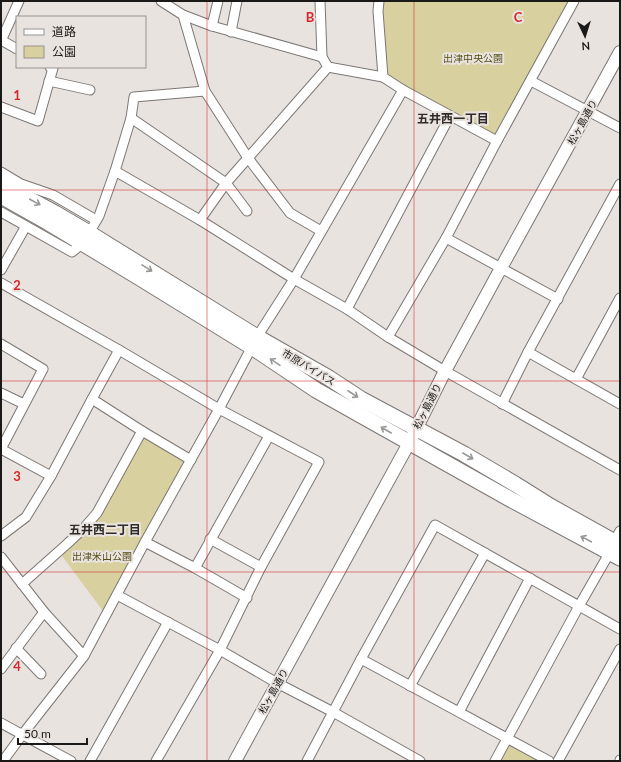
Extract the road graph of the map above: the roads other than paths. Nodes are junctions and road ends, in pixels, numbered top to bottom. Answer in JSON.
{"nodes":[{"id":1,"x":19,"y":1,"type":"edge"},
{"id":2,"x":162,"y":1,"type":"edge"},
{"id":3,"x":218,"y":1,"type":"edge"},
{"id":4,"x":237,"y":1,"type":"edge"},
{"id":5,"x":320,"y":1,"type":"edge"},
{"id":6,"x":380,"y":1,"type":"edge"},
{"id":7,"x":574,"y":1,"type":"edge"},
{"id":8,"x":183,"y":15,"type":"junction"},
{"id":9,"x":212,"y":26,"type":"junction"},
{"id":10,"x":231,"y":32,"type":"junction"},
{"id":11,"x":1,"y":40,"type":"edge"},
{"id":12,"x":16,"y":48,"type":"edge"},
{"id":13,"x":620,"y":52,"type":"edge"},
{"id":14,"x":322,"y":57,"type":"junction"},
{"id":15,"x":328,"y":67,"type":"junction"},
{"id":16,"x":53,"y":68,"type":"edge"},
{"id":17,"x":383,"y":77,"type":"junction"},
{"id":18,"x":49,"y":81,"type":"junction"},
{"id":19,"x":531,"y":81,"type":"junction"},
{"id":20,"x":90,"y":90,"type":"dead end"},
{"id":21,"x":403,"y":90,"type":"junction"},
{"id":22,"x":204,"y":91,"type":"junction"},
{"id":23,"x":1,"y":108,"type":"edge"},
{"id":24,"x":587,"y":111,"type":"junction"},
{"id":25,"x":450,"y":116,"type":"junction"},
{"id":26,"x":131,"y":118,"type":"junction"},
{"id":27,"x":620,"y":128,"type":"edge"},
{"id":28,"x":497,"y":141,"type":"junction"},
{"id":29,"x":248,"y":158,"type":"junction"},
{"id":30,"x":115,"y":171,"type":"junction"},
{"id":31,"x":1,"y":172,"type":"edge"},
{"id":32,"x":1,"y":183,"type":"edge"},
{"id":33,"x":226,"y":183,"type":"junction"},
{"id":34,"x":620,"y":184,"type":"edge"},
{"id":35,"x":1,"y":196,"type":"edge"},
{"id":36,"x":617,"y":196,"type":"edge"},
{"id":37,"x":248,"y":211,"type":"dead end"},
{"id":38,"x":1,"y":212,"type":"edge"},
{"id":39,"x":200,"y":220,"type":"junction"},
{"id":40,"x":26,"y":226,"type":"junction"},
{"id":41,"x":321,"y":231,"type":"junction"},
{"id":42,"x":89,"y":232,"type":"junction"},
{"id":43,"x":446,"y":238,"type":"junction"},
{"id":44,"x":501,"y":268,"type":"junction"},
{"id":45,"x":1,"y":270,"type":"edge"},
{"id":46,"x":294,"y":279,"type":"junction"},
{"id":47,"x":1,"y":283,"type":"edge"},
{"id":48,"x":620,"y":298,"type":"edge"},
{"id":49,"x":558,"y":299,"type":"junction"},
{"id":50,"x":347,"y":309,"type":"junction"},
{"id":51,"x":388,"y":337,"type":"junction"},
{"id":52,"x":254,"y":342,"type":"junction"},
{"id":53,"x":1,"y":344,"type":"edge"},
{"id":54,"x":119,"y":350,"type":"junction"},
{"id":55,"x":528,"y":352,"type":"junction"},
{"id":56,"x":445,"y":371,"type":"junction"},
{"id":57,"x":576,"y":379,"type":"junction"},
{"id":58,"x":1,"y":393,"type":"edge"},
{"id":59,"x":92,"y":399,"type":"junction"},
{"id":60,"x":24,"y":404,"type":"junction"},
{"id":61,"x":502,"y":404,"type":"junction"},
{"id":62,"x":620,"y":404,"type":"edge"},
{"id":63,"x":219,"y":410,"type":"junction"},
{"id":64,"x":416,"y":428,"type":"junction"},
{"id":65,"x":142,"y":431,"type":"junction"},
{"id":66,"x":269,"y":436,"type":"junction"},
{"id":67,"x":409,"y":443,"type":"junction"},
{"id":68,"x":1,"y":449,"type":"edge"},
{"id":69,"x":191,"y":460,"type":"junction"},
{"id":70,"x":620,"y":470,"type":"edge"},
{"id":71,"x":51,"y":476,"type":"junction"},
{"id":72,"x":1,"y":536,"type":"edge"},
{"id":73,"x":210,"y":539,"type":"junction"},
{"id":74,"x":145,"y":542,"type":"junction"},
{"id":75,"x":617,"y":546,"type":"edge"},
{"id":76,"x":485,"y":553,"type":"junction"},
{"id":77,"x":1,"y":557,"type":"edge"},
{"id":78,"x":261,"y":567,"type":"junction"},
{"id":79,"x":195,"y":568,"type":"junction"},
{"id":80,"x":530,"y":578,"type":"junction"},
{"id":81,"x":22,"y":584,"type":"junction"},
{"id":82,"x":117,"y":595,"type":"junction"},
{"id":83,"x":247,"y":598,"type":"junction"},
{"id":84,"x":579,"y":606,"type":"junction"},
{"id":85,"x":44,"y":612,"type":"junction"},
{"id":86,"x":168,"y":622,"type":"junction"},
{"id":87,"x":620,"y":629,"type":"edge"},
{"id":88,"x":16,"y":648,"type":"junction"},
{"id":89,"x":620,"y":649,"type":"edge"},
{"id":90,"x":220,"y":650,"type":"junction"},
{"id":91,"x":84,"y":656,"type":"junction"},
{"id":92,"x":361,"y":659,"type":"junction"},
{"id":93,"x":2,"y":665,"type":"edge"},
{"id":94,"x":41,"y":674,"type":"dead end"},
{"id":95,"x":278,"y":684,"type":"junction"},
{"id":96,"x":410,"y":686,"type":"junction"},
{"id":97,"x":333,"y":712,"type":"junction"},
{"id":98,"x":458,"y":712,"type":"junction"},
{"id":99,"x":1,"y":723,"type":"edge"},
{"id":100,"x":22,"y":735,"type":"junction"},
{"id":101,"x":507,"y":738,"type":"junction"},
{"id":102,"x":3,"y":761,"type":"edge"},
{"id":103,"x":71,"y":761,"type":"edge"},
{"id":104,"x":90,"y":761,"type":"edge"},
{"id":105,"x":156,"y":761,"type":"edge"},
{"id":106,"x":235,"y":761,"type":"edge"},
{"id":107,"x":307,"y":761,"type":"edge"},
{"id":108,"x":420,"y":761,"type":"edge"},
{"id":109,"x":495,"y":761,"type":"edge"},
{"id":110,"x":549,"y":761,"type":"edge"},
{"id":111,"x":558,"y":761,"type":"edge"}],
"edges":[{"from":1,"to":11,"type":"street"},
{"from":2,"to":8,"type":"street"},
{"from":3,"to":9,"type":"street"},
{"from":4,"to":10,"type":"street"},
{"from":5,"to":14,"type":"street"},
{"from":6,"to":17,"type":"street"},
{"from":7,"to":19,"type":"street"},
{"from":8,"to":9,"type":"street"},
{"from":8,"to":22,"type":"street"},
{"from":9,"to":10,"type":"street"},
{"from":10,"to":14,"type":"street"},
{"from":11,"to":12,"type":"street"},
{"from":13,"to":24,"type":"street","name":"松ヶ島通り"},
{"from":14,"to":15,"type":"street"},
{"from":15,"to":17,"type":"street"},
{"from":15,"to":29,"type":"street"},
{"from":16,"to":18,"type":"street"},
{"from":17,"to":21,"type":"street"},
{"from":18,"to":20,"type":"street"},
{"from":18,"to":23,"type":"street"},
{"from":19,"to":24,"type":"street"},
{"from":19,"to":28,"type":"street"},
{"from":21,"to":25,"type":"street"},
{"from":21,"to":41,"type":"street"},
{"from":22,"to":26,"type":"street"},
{"from":22,"to":29,"type":"street"},
{"from":24,"to":27,"type":"street"},
{"from":24,"to":44,"type":"street","name":"松ヶ島通り"},
{"from":25,"to":28,"type":"street"},
{"from":25,"to":50,"type":"street"},
{"from":26,"to":30,"type":"street"},
{"from":26,"to":33,"type":"street"},
{"from":28,"to":43,"type":"street"},
{"from":29,"to":33,"type":"street"},
{"from":29,"to":41,"type":"street"},
{"from":30,"to":39,"type":"street"},
{"from":30,"to":42,"type":"street"},
{"from":31,"to":42,"type":"street"},
{"from":32,"to":42,"type":"highway","name":"市原バイパス","one_way":true},
{"from":33,"to":37,"type":"street"},
{"from":33,"to":39,"type":"street"},
{"from":34,"to":36,"type":"street"},
{"from":35,"to":42,"type":"highway","name":"市原バイパス"},
{"from":36,"to":49,"type":"street"},
{"from":38,"to":40,"type":"street"},
{"from":39,"to":46,"type":"street"},
{"from":40,"to":42,"type":"street"},
{"from":40,"to":45,"type":"street"},
{"from":41,"to":46,"type":"street"},
{"from":42,"to":52,"type":"highway","name":"市原バイパス"},
{"from":43,"to":44,"type":"street"},
{"from":43,"to":51,"type":"street"},
{"from":44,"to":49,"type":"street"},
{"from":44,"to":56,"type":"street","name":"松ヶ島通り"},
{"from":46,"to":50,"type":"street"},
{"from":46,"to":52,"type":"street"},
{"from":47,"to":54,"type":"street"},
{"from":48,"to":57,"type":"street"},
{"from":49,"to":55,"type":"street"},
{"from":50,"to":51,"type":"street"},
{"from":51,"to":56,"type":"street"},
{"from":52,"to":63,"type":"street"},
{"from":52,"to":64,"type":"highway","name":"市原バイパス","one_way":true},
{"from":67,"to":52,"type":"highway","name":"市原バイパス","one_way":true},
{"from":53,"to":60,"type":"street"},
{"from":54,"to":59,"type":"street"},
{"from":54,"to":63,"type":"street"},
{"from":55,"to":57,"type":"street"},
{"from":55,"to":61,"type":"street"},
{"from":56,"to":61,"type":"street"},
{"from":56,"to":64,"type":"street","name":"松ヶ島通り"},
{"from":57,"to":62,"type":"street"},
{"from":58,"to":60,"type":"street"},
{"from":59,"to":65,"type":"street"},
{"from":59,"to":71,"type":"street"},
{"from":60,"to":68,"type":"street"},
{"from":61,"to":70,"type":"street"},
{"from":63,"to":66,"type":"street"},
{"from":63,"to":69,"type":"street"},
{"from":64,"to":67,"type":"street","name":"松ヶ島通り"},
{"from":64,"to":75,"type":"highway","name":"市原バイパス","one_way":true},
{"from":65,"to":69,"type":"street"},
{"from":65,"to":81,"type":"street"},
{"from":66,"to":73,"type":"street"},
{"from":66,"to":78,"type":"street"},
{"from":75,"to":67,"type":"highway","name":"市原バイパス","one_way":true},
{"from":67,"to":95,"type":"street","name":"松ヶ島通り"},
{"from":68,"to":71,"type":"street"},
{"from":69,"to":74,"type":"street"},
{"from":71,"to":72,"type":"street"},
{"from":73,"to":78,"type":"street"},
{"from":73,"to":79,"type":"street"},
{"from":74,"to":79,"type":"street"},
{"from":74,"to":82,"type":"street"},
{"from":75,"to":84,"type":"street"},
{"from":76,"to":80,"type":"street"},
{"from":76,"to":92,"type":"street"},
{"from":76,"to":96,"type":"street"},
{"from":77,"to":81,"type":"street"},
{"from":78,"to":83,"type":"street"},
{"from":79,"to":83,"type":"street"},
{"from":80,"to":84,"type":"street"},
{"from":80,"to":98,"type":"street"},
{"from":81,"to":85,"type":"street"},
{"from":82,"to":86,"type":"street"},
{"from":82,"to":91,"type":"street"},
{"from":83,"to":90,"type":"street"},
{"from":84,"to":87,"type":"street"},
{"from":84,"to":101,"type":"street"},
{"from":85,"to":88,"type":"street"},
{"from":85,"to":91,"type":"street"},
{"from":86,"to":90,"type":"street"},
{"from":86,"to":104,"type":"street"},
{"from":88,"to":93,"type":"street"},
{"from":88,"to":94,"type":"street"},
{"from":89,"to":111,"type":"street"},
{"from":90,"to":95,"type":"street"},
{"from":90,"to":105,"type":"street"},
{"from":91,"to":100,"type":"street"},
{"from":92,"to":96,"type":"street"},
{"from":92,"to":97,"type":"street"},
{"from":95,"to":97,"type":"street"},
{"from":95,"to":106,"type":"street","name":"松ヶ島通り"},
{"from":96,"to":98,"type":"street"},
{"from":97,"to":107,"type":"street"},
{"from":97,"to":108,"type":"street"},
{"from":98,"to":101,"type":"street"},
{"from":99,"to":100,"type":"street"},
{"from":100,"to":102,"type":"street"},
{"from":100,"to":103,"type":"street"},
{"from":101,"to":109,"type":"street"},
{"from":101,"to":110,"type":"street"}]}
